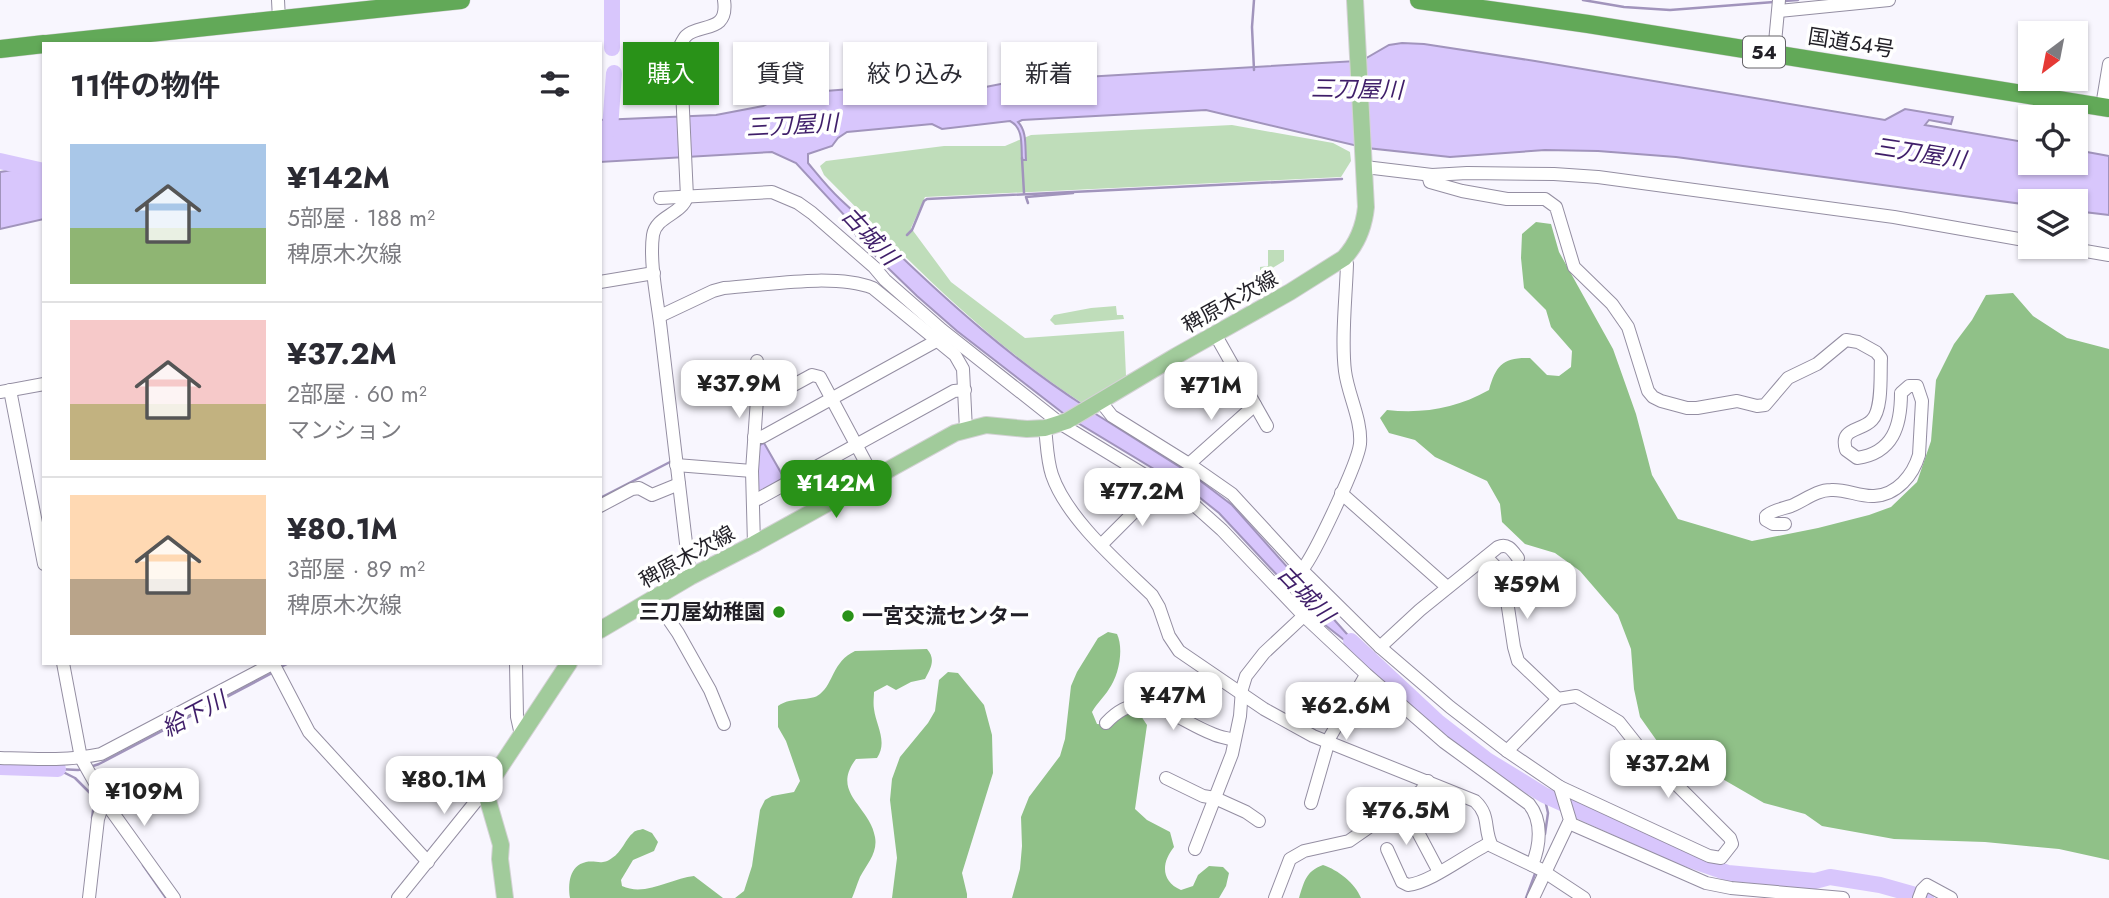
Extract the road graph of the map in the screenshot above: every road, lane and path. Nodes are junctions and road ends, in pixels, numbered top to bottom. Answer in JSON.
{"nodes":[{"id":1,"x":278,"y":0,"type":"edge"},
{"id":2,"x":461,"y":0,"type":"edge"},
{"id":3,"x":724,"y":0,"type":"edge"},
{"id":4,"x":1419,"y":0,"type":"edge"},
{"id":5,"x":1889,"y":0,"type":"edge"},
{"id":6,"x":1356,"y":4,"type":"edge"},
{"id":7,"x":1779,"y":6,"type":"edge"},
{"id":8,"x":279,"y":19,"type":"junction"},
{"id":9,"x":64,"y":42,"type":"edge"},
{"id":10,"x":42,"y":44,"type":"edge"},
{"id":11,"x":0,"y":49,"type":"edge"},
{"id":12,"x":1774,"y":53,"type":"junction"},
{"id":13,"x":2109,"y":64,"type":"edge"},
{"id":14,"x":2105,"y":107,"type":"edge"},
{"id":15,"x":1365,"y":164,"type":"junction"},
{"id":16,"x":1428,"y":175,"type":"junction"},
{"id":17,"x":687,"y":195,"type":"junction"},
{"id":18,"x":660,"y":198,"type":"dead end"},
{"id":19,"x":2018,"y":239,"type":"edge"},
{"id":20,"x":2088,"y":251,"type":"edge"},
{"id":21,"x":2109,"y":255,"type":"edge"},
{"id":22,"x":1343,"y":258,"type":"junction"},
{"id":23,"x":654,"y":272,"type":"junction"},
{"id":24,"x":602,"y":282,"type":"edge"},
{"id":25,"x":660,"y":317,"type":"junction"},
{"id":26,"x":1215,"y":334,"type":"junction"},
{"id":27,"x":938,"y":340,"type":"junction"},
{"id":28,"x":757,"y":360,"type":"dead end"},
{"id":29,"x":42,"y":384,"type":"edge"},
{"id":30,"x":965,"y":390,"type":"junction"},
{"id":31,"x":5,"y":391,"type":"edge"},
{"id":32,"x":832,"y":398,"type":"junction"},
{"id":33,"x":757,"y":400,"type":"junction"},
{"id":34,"x":1097,"y":405,"type":"junction"},
{"id":35,"x":1255,"y":405,"type":"junction"},
{"id":36,"x":1058,"y":424,"type":"junction"},
{"id":37,"x":1267,"y":426,"type":"dead end"},
{"id":38,"x":966,"y":430,"type":"junction"},
{"id":39,"x":754,"y":437,"type":"junction"},
{"id":40,"x":856,"y":445,"type":"junction"},
{"id":41,"x":1189,"y":464,"type":"junction"},
{"id":42,"x":676,"y":465,"type":"junction"},
{"id":43,"x":752,"y":471,"type":"junction"},
{"id":44,"x":874,"y":478,"type":"junction"},
{"id":45,"x":679,"y":484,"type":"junction"},
{"id":46,"x":1164,"y":487,"type":"junction"},
{"id":47,"x":1341,"y":493,"type":"junction"},
{"id":48,"x":753,"y":499,"type":"junction"},
{"id":49,"x":602,"y":505,"type":"edge"},
{"id":50,"x":1785,"y":524,"type":"dead end"},
{"id":51,"x":754,"y":544,"type":"junction"},
{"id":52,"x":1101,"y":545,"type":"junction"},
{"id":53,"x":42,"y":555,"type":"edge"},
{"id":54,"x":1486,"y":557,"type":"junction"},
{"id":55,"x":1518,"y":558,"type":"dead end"},
{"id":56,"x":1302,"y":570,"type":"junction"},
{"id":57,"x":691,"y":577,"type":"junction"},
{"id":58,"x":1447,"y":587,"type":"junction"},
{"id":59,"x":1325,"y":596,"type":"junction"},
{"id":60,"x":654,"y":598,"type":"junction"},
{"id":61,"x":1305,"y":615,"type":"junction"},
{"id":62,"x":602,"y":630,"type":"edge"},
{"id":63,"x":1380,"y":647,"type":"junction"},
{"id":64,"x":63,"y":665,"type":"edge"},
{"id":65,"x":516,"y":665,"type":"edge"},
{"id":66,"x":568,"y":665,"type":"edge"},
{"id":67,"x":275,"y":666,"type":"edge"},
{"id":68,"x":1366,"y":675,"type":"junction"},
{"id":69,"x":1242,"y":694,"type":"junction"},
{"id":70,"x":1558,"y":699,"type":"junction"},
{"id":71,"x":1105,"y":723,"type":"dead end"},
{"id":72,"x":724,"y":724,"type":"dead end"},
{"id":73,"x":521,"y":735,"type":"junction"},
{"id":74,"x":1234,"y":740,"type":"junction"},
{"id":75,"x":1329,"y":742,"type":"junction"},
{"id":76,"x":1507,"y":751,"type":"junction"},
{"id":77,"x":0,"y":758,"type":"edge"},
{"id":78,"x":85,"y":765,"type":"junction"},
{"id":79,"x":1166,"y":778,"type":"dead end"},
{"id":80,"x":1428,"y":781,"type":"junction"},
{"id":81,"x":1561,"y":789,"type":"junction"},
{"id":82,"x":485,"y":790,"type":"junction"},
{"id":83,"x":1215,"y":798,"type":"junction"},
{"id":84,"x":1311,"y":803,"type":"dead end"},
{"id":85,"x":1403,"y":804,"type":"junction"},
{"id":86,"x":105,"y":808,"type":"junction"},
{"id":87,"x":1570,"y":820,"type":"junction"},
{"id":88,"x":1259,"y":821,"type":"dead end"},
{"id":89,"x":1490,"y":843,"type":"junction"},
{"id":90,"x":1195,"y":849,"type":"dead end"},
{"id":91,"x":1387,"y":849,"type":"dead end"},
{"id":92,"x":428,"y":862,"type":"junction"},
{"id":93,"x":1538,"y":868,"type":"junction"},
{"id":94,"x":1439,"y":872,"type":"junction"},
{"id":95,"x":1921,"y":894,"type":"edge"},
{"id":96,"x":89,"y":898,"type":"edge"},
{"id":97,"x":174,"y":898,"type":"edge"},
{"id":98,"x":398,"y":898,"type":"edge"},
{"id":99,"x":505,"y":898,"type":"edge"},
{"id":100,"x":1275,"y":898,"type":"edge"},
{"id":101,"x":1533,"y":898,"type":"edge"},
{"id":102,"x":1584,"y":898,"type":"edge"},
{"id":103,"x":1843,"y":898,"type":"edge"},
{"id":104,"x":1951,"y":898,"type":"edge"}],
"edges":[{"from":1,"to":8,"type":"street"},
{"from":2,"to":8,"type":"highway"},
{"from":3,"to":17,"type":"street"},
{"from":4,"to":12,"type":"highway","name":"国道54号","number":"54"},
{"from":5,"to":7,"type":"street"},
{"from":6,"to":15,"type":"main road","name":"稗原木次線"},
{"from":7,"to":12,"type":"street"},
{"from":8,"to":9,"type":"highway"},
{"from":10,"to":11,"type":"highway"},
{"from":12,"to":14,"type":"highway","name":"国道54号","number":"54"},
{"from":13,"to":14,"type":"street"},
{"from":15,"to":16,"type":"street"},
{"from":15,"to":22,"type":"main road","name":"稗原木次線"},
{"from":16,"to":19,"type":"street"},
{"from":16,"to":50,"type":"street"},
{"from":17,"to":18,"type":"street"},
{"from":17,"to":23,"type":"street"},
{"from":17,"to":36,"type":"street"},
{"from":20,"to":21,"type":"street"},
{"from":22,"to":26,"type":"main road","name":"稗原木次線"},
{"from":22,"to":47,"type":"street"},
{"from":23,"to":24,"type":"street"},
{"from":23,"to":25,"type":"street"},
{"from":25,"to":27,"type":"street"},
{"from":25,"to":42,"type":"street"},
{"from":26,"to":34,"type":"main road","name":"稗原木次線"},
{"from":26,"to":35,"type":"street"},
{"from":27,"to":30,"type":"street"},
{"from":27,"to":32,"type":"street"},
{"from":28,"to":33,"type":"street"},
{"from":29,"to":31,"type":"street"},
{"from":30,"to":38,"type":"street"},
{"from":30,"to":40,"type":"street"},
{"from":31,"to":53,"type":"street"},
{"from":32,"to":33,"type":"street"},
{"from":32,"to":39,"type":"street"},
{"from":32,"to":40,"type":"street"},
{"from":33,"to":39,"type":"street"},
{"from":34,"to":36,"type":"main road","name":"稗原木次線"},
{"from":34,"to":41,"type":"street"},
{"from":35,"to":37,"type":"street"},
{"from":35,"to":41,"type":"street"},
{"from":36,"to":38,"type":"main road","name":"稗原木次線"},
{"from":36,"to":46,"type":"street"},
{"from":36,"to":52,"type":"street"},
{"from":38,"to":44,"type":"main road","name":"稗原木次線"},
{"from":39,"to":43,"type":"street"},
{"from":40,"to":44,"type":"street"},
{"from":40,"to":48,"type":"street"},
{"from":41,"to":56,"type":"street"},
{"from":42,"to":43,"type":"street"},
{"from":42,"to":45,"type":"street"},
{"from":43,"to":48,"type":"street"},
{"from":44,"to":51,"type":"main road","name":"稗原木次線"},
{"from":45,"to":49,"type":"street"},
{"from":45,"to":57,"type":"street"},
{"from":46,"to":52,"type":"street"},
{"from":46,"to":61,"type":"street"},
{"from":47,"to":56,"type":"street"},
{"from":47,"to":58,"type":"street"},
{"from":48,"to":51,"type":"street"},
{"from":51,"to":57,"type":"main road","name":"稗原木次線"},
{"from":52,"to":69,"type":"street"},
{"from":54,"to":55,"type":"street"},
{"from":54,"to":58,"type":"street"},
{"from":54,"to":70,"type":"street"},
{"from":56,"to":59,"type":"street"},
{"from":57,"to":60,"type":"main road","name":"稗原木次線"},
{"from":58,"to":63,"type":"street"},
{"from":59,"to":61,"type":"street"},
{"from":59,"to":63,"type":"street"},
{"from":60,"to":62,"type":"main road","name":"稗原木次線"},
{"from":60,"to":72,"type":"street"},
{"from":61,"to":68,"type":"street"},
{"from":61,"to":69,"type":"street"},
{"from":63,"to":76,"type":"street"},
{"from":64,"to":78,"type":"street"},
{"from":65,"to":73,"type":"street"},
{"from":66,"to":73,"type":"main road"},
{"from":67,"to":78,"type":"street"},
{"from":67,"to":92,"type":"street"},
{"from":68,"to":75,"type":"street"},
{"from":68,"to":93,"type":"street"},
{"from":69,"to":74,"type":"street"},
{"from":69,"to":75,"type":"street"},
{"from":70,"to":76,"type":"street"},
{"from":70,"to":81,"type":"street"},
{"from":71,"to":74,"type":"street"},
{"from":73,"to":82,"type":"main road"},
{"from":74,"to":83,"type":"street"},
{"from":75,"to":80,"type":"street"},
{"from":75,"to":84,"type":"street"},
{"from":76,"to":81,"type":"street"},
{"from":77,"to":78,"type":"street"},
{"from":78,"to":86,"type":"street"},
{"from":79,"to":83,"type":"street"},
{"from":80,"to":85,"type":"street"},
{"from":80,"to":89,"type":"street"},
{"from":81,"to":87,"type":"street"},
{"from":82,"to":92,"type":"street"},
{"from":82,"to":99,"type":"main road"},
{"from":83,"to":88,"type":"street"},
{"from":83,"to":90,"type":"street"},
{"from":85,"to":94,"type":"street"},
{"from":85,"to":100,"type":"street"},
{"from":86,"to":96,"type":"street"},
{"from":86,"to":97,"type":"street"},
{"from":87,"to":93,"type":"street"},
{"from":87,"to":103,"type":"street"},
{"from":89,"to":93,"type":"street"},
{"from":89,"to":94,"type":"street"},
{"from":91,"to":94,"type":"street"},
{"from":92,"to":98,"type":"street"},
{"from":93,"to":101,"type":"street"},
{"from":93,"to":102,"type":"street"},
{"from":95,"to":104,"type":"street"}]}
